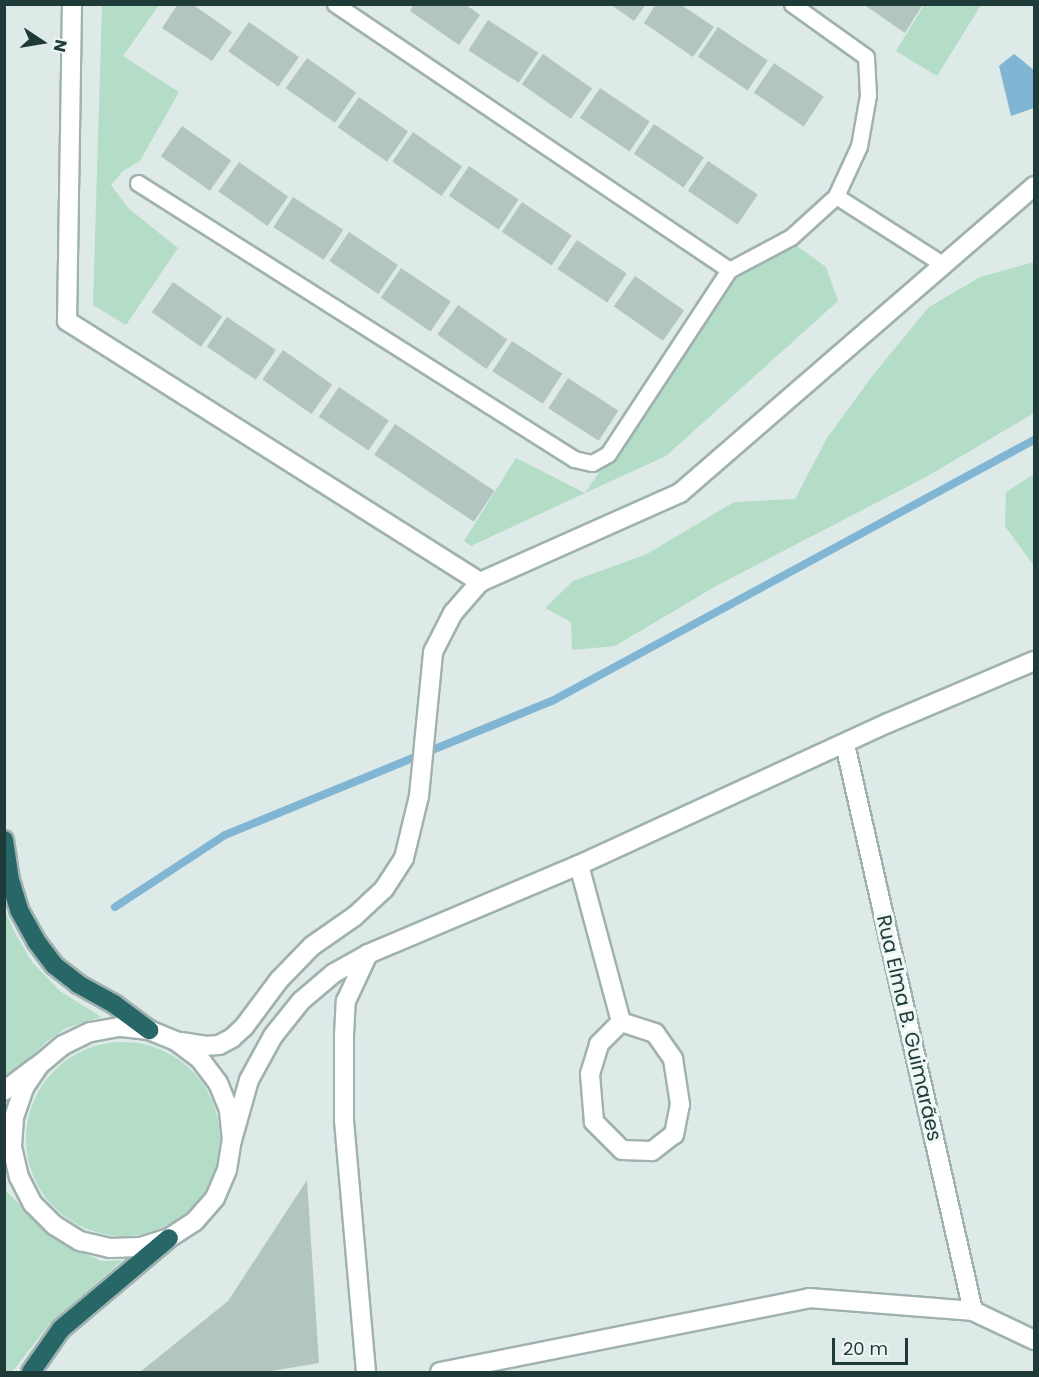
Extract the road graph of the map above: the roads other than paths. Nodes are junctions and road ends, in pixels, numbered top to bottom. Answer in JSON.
{"nodes":[{"id":1,"x":72,"y":4,"type":"edge"},
{"id":2,"x":335,"y":4,"type":"edge"},
{"id":3,"x":792,"y":4,"type":"edge"},
{"id":4,"x":138,"y":183,"type":"dead end"},
{"id":5,"x":1035,"y":186,"type":"edge"},
{"id":6,"x":836,"y":196,"type":"junction"},
{"id":7,"x":944,"y":265,"type":"junction"},
{"id":8,"x":729,"y":270,"type":"junction"},
{"id":9,"x":480,"y":582,"type":"junction"},
{"id":10,"x":1035,"y":661,"type":"edge"},
{"id":11,"x":845,"y":744,"type":"junction"},
{"id":12,"x":4,"y":840,"type":"edge"},
{"id":13,"x":579,"y":865,"type":"junction"},
{"id":14,"x":368,"y":954,"type":"junction"},
{"id":15,"x":621,"y":1022,"type":"junction"},
{"id":16,"x":149,"y":1030,"type":"junction"},
{"id":17,"x":176,"y":1041,"type":"junction"},
{"id":18,"x":40,"y":1064,"type":"junction"},
{"id":19,"x":4,"y":1091,"type":"edge"},
{"id":20,"x":232,"y":1140,"type":"junction"},
{"id":21,"x":12,"y":1173,"type":"edge"},
{"id":22,"x":169,"y":1238,"type":"junction"},
{"id":23,"x":974,"y":1311,"type":"junction"},
{"id":24,"x":1035,"y":1340,"type":"edge"},
{"id":25,"x":31,"y":1372,"type":"edge"},
{"id":26,"x":366,"y":1372,"type":"edge"},
{"id":27,"x":440,"y":1372,"type":"edge"}],
"edges":[{"from":1,"to":9,"type":"street"},
{"from":2,"to":8,"type":"lane"},
{"from":3,"to":6,"type":"lane"},
{"from":4,"to":8,"type":"lane"},
{"from":5,"to":7,"type":"street"},
{"from":6,"to":7,"type":"lane"},
{"from":6,"to":8,"type":"lane"},
{"from":7,"to":9,"type":"street"},
{"from":9,"to":17,"type":"street"},
{"from":10,"to":11,"type":"street"},
{"from":11,"to":13,"type":"street"},
{"from":11,"to":23,"type":"street","name":"Rua Elma B. Guimarães"},
{"from":12,"to":16,"type":"highway"},
{"from":13,"to":14,"type":"street"},
{"from":13,"to":15,"type":"street"},
{"from":14,"to":20,"type":"street"},
{"from":14,"to":26,"type":"street"},
{"from":15,"to":15,"type":"street"},
{"from":16,"to":17,"type":"street"},
{"from":16,"to":18,"type":"street"},
{"from":17,"to":20,"type":"street"},
{"from":18,"to":19,"type":"street"},
{"from":18,"to":21,"type":"street"},
{"from":20,"to":22,"type":"street"},
{"from":21,"to":22,"type":"street"},
{"from":22,"to":25,"type":"highway"},
{"from":23,"to":24,"type":"street"},
{"from":23,"to":27,"type":"street"}]}
